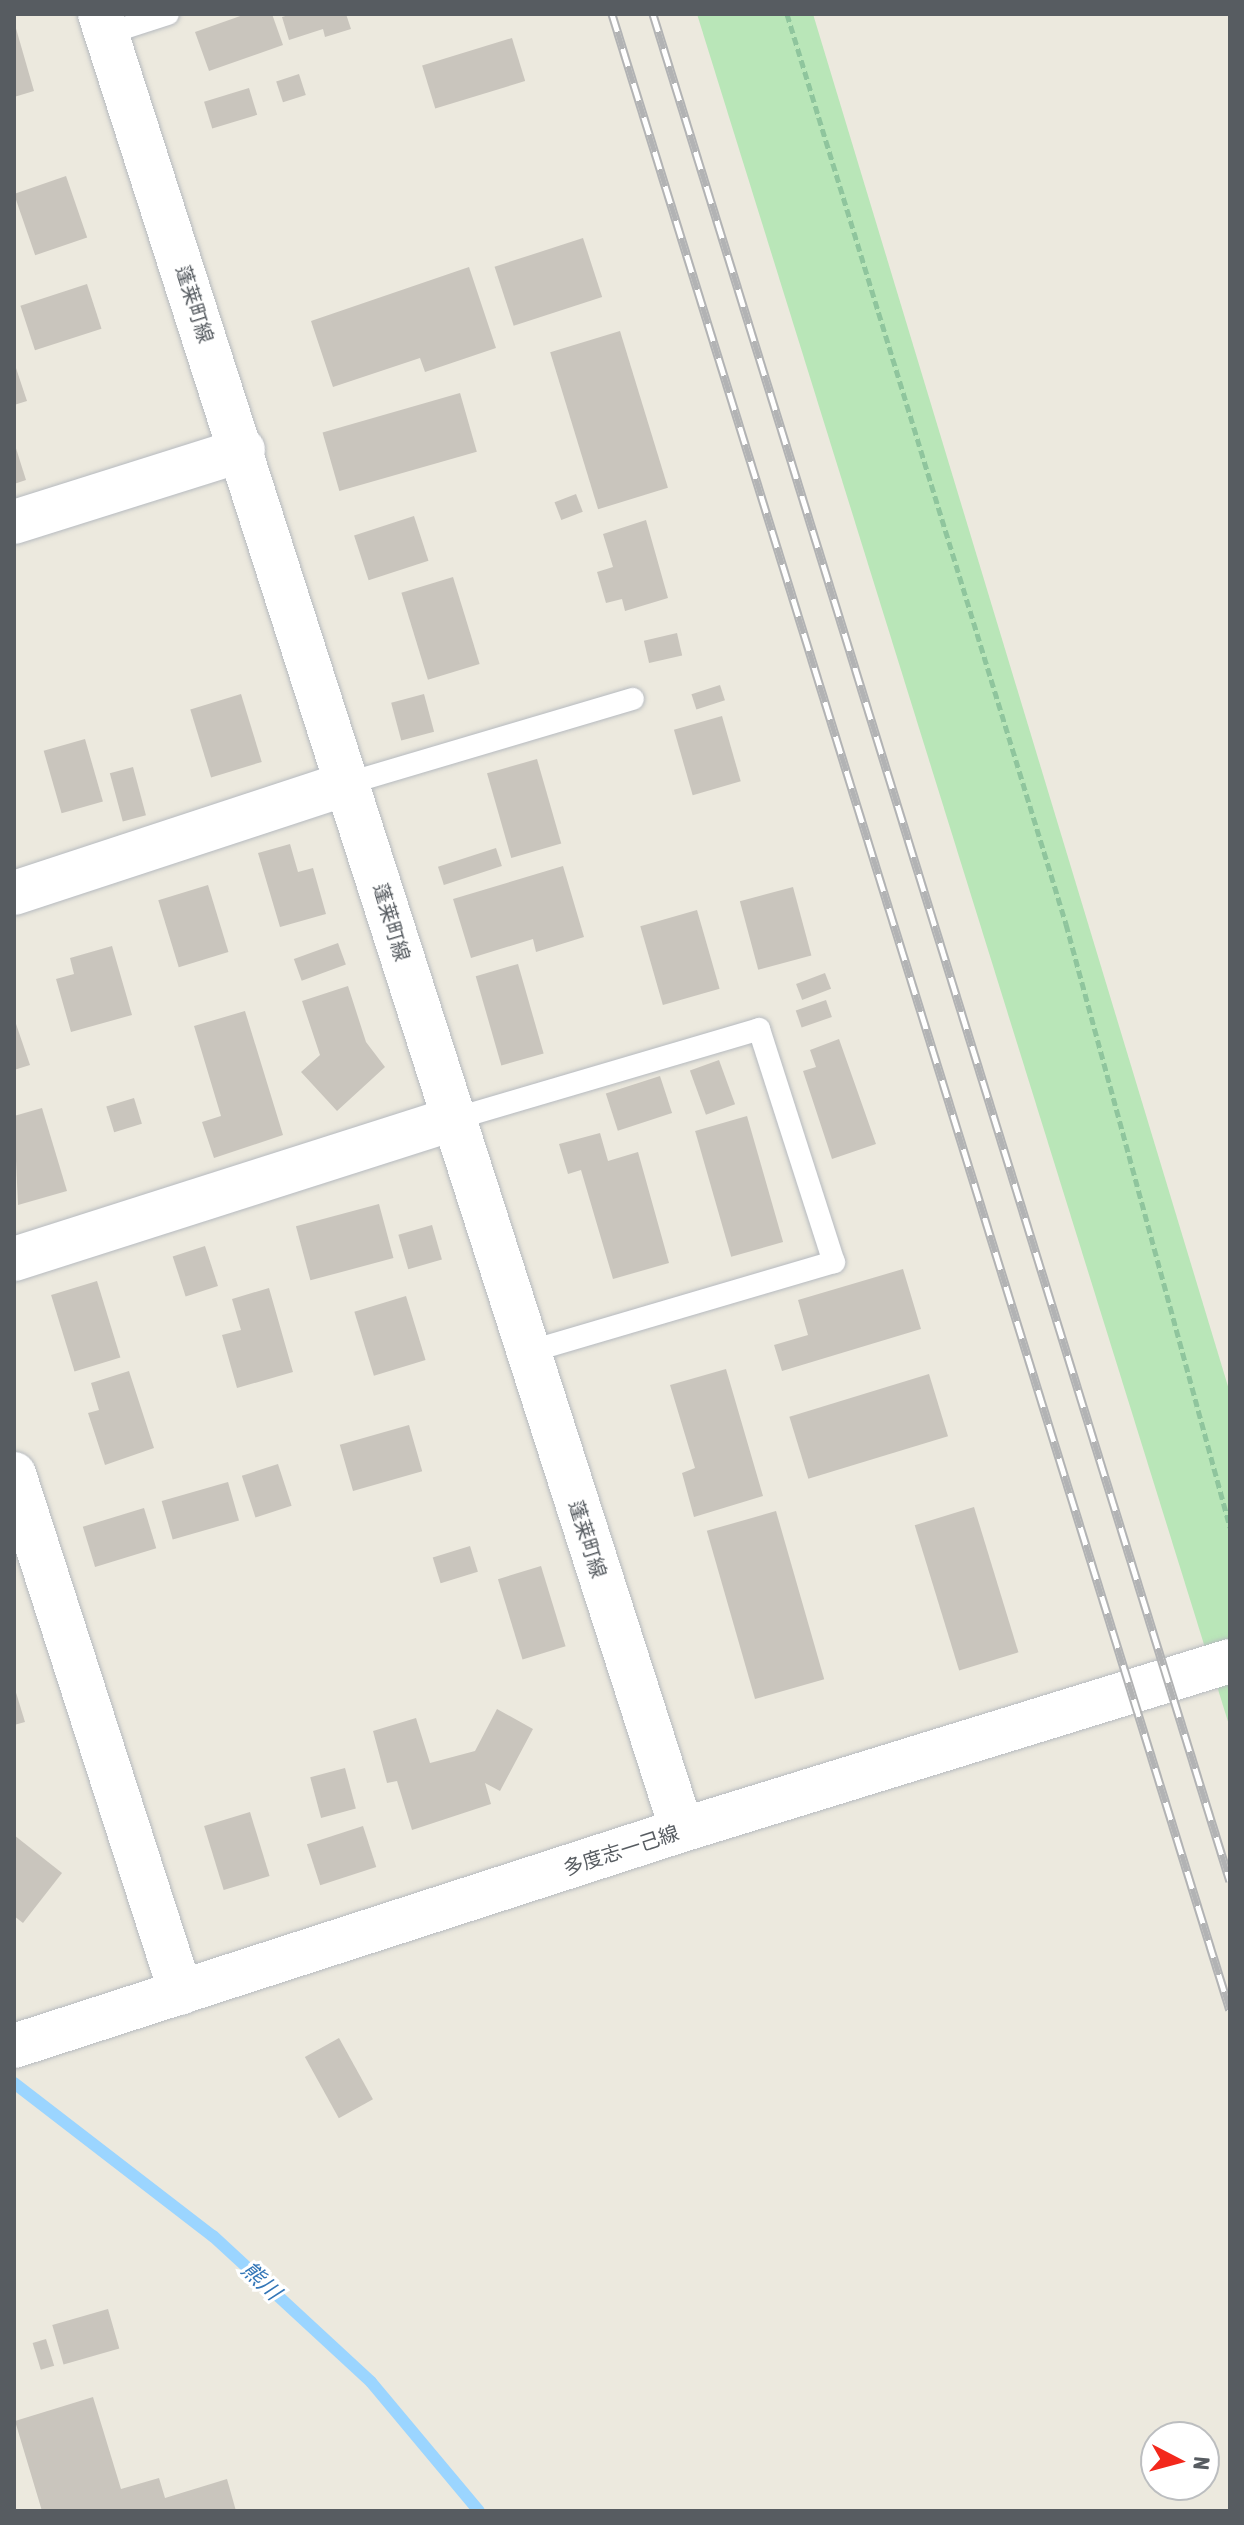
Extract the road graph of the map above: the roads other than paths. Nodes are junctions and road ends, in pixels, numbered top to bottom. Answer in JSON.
{"nodes":[{"id":1,"x":168,"y":14,"type":"edge"},
{"id":2,"x":103,"y":24,"type":"edge"},
{"id":3,"x":243,"y":450,"type":"junction"},
{"id":4,"x":14,"y":522,"type":"edge"},
{"id":5,"x":633,"y":699,"type":"dead end"},
{"id":6,"x":349,"y":783,"type":"junction"},
{"id":7,"x":14,"y":893,"type":"edge"},
{"id":8,"x":454,"y":1119,"type":"junction"},
{"id":9,"x":14,"y":1259,"type":"edge"},
{"id":10,"x":528,"y":1352,"type":"junction"},
{"id":11,"x":14,"y":1474,"type":"edge"},
{"id":12,"x":1230,"y":1661,"type":"edge"},
{"id":13,"x":682,"y":1830,"type":"junction"},
{"id":14,"x":181,"y":1993,"type":"junction"},
{"id":15,"x":14,"y":2046,"type":"edge"}],
"edges":[{"from":1,"to":2,"type":"lane"},
{"from":2,"to":3,"type":"street","name":"蓬莱町線"},
{"from":3,"to":4,"type":"street"},
{"from":3,"to":6,"type":"street","name":"蓬莱町線"},
{"from":5,"to":6,"type":"lane"},
{"from":6,"to":7,"type":"street"},
{"from":6,"to":8,"type":"street","name":"蓬莱町線"},
{"from":8,"to":9,"type":"street"},
{"from":8,"to":10,"type":"street","name":"蓬莱町線"},
{"from":8,"to":10,"type":"lane"},
{"from":10,"to":13,"type":"street","name":"蓬莱町線"},
{"from":11,"to":14,"type":"street"},
{"from":12,"to":13,"type":"street","name":"多度志一己線"},
{"from":13,"to":14,"type":"street","name":"多度志一己線"},
{"from":14,"to":15,"type":"street","name":"多度志一己線"}]}
